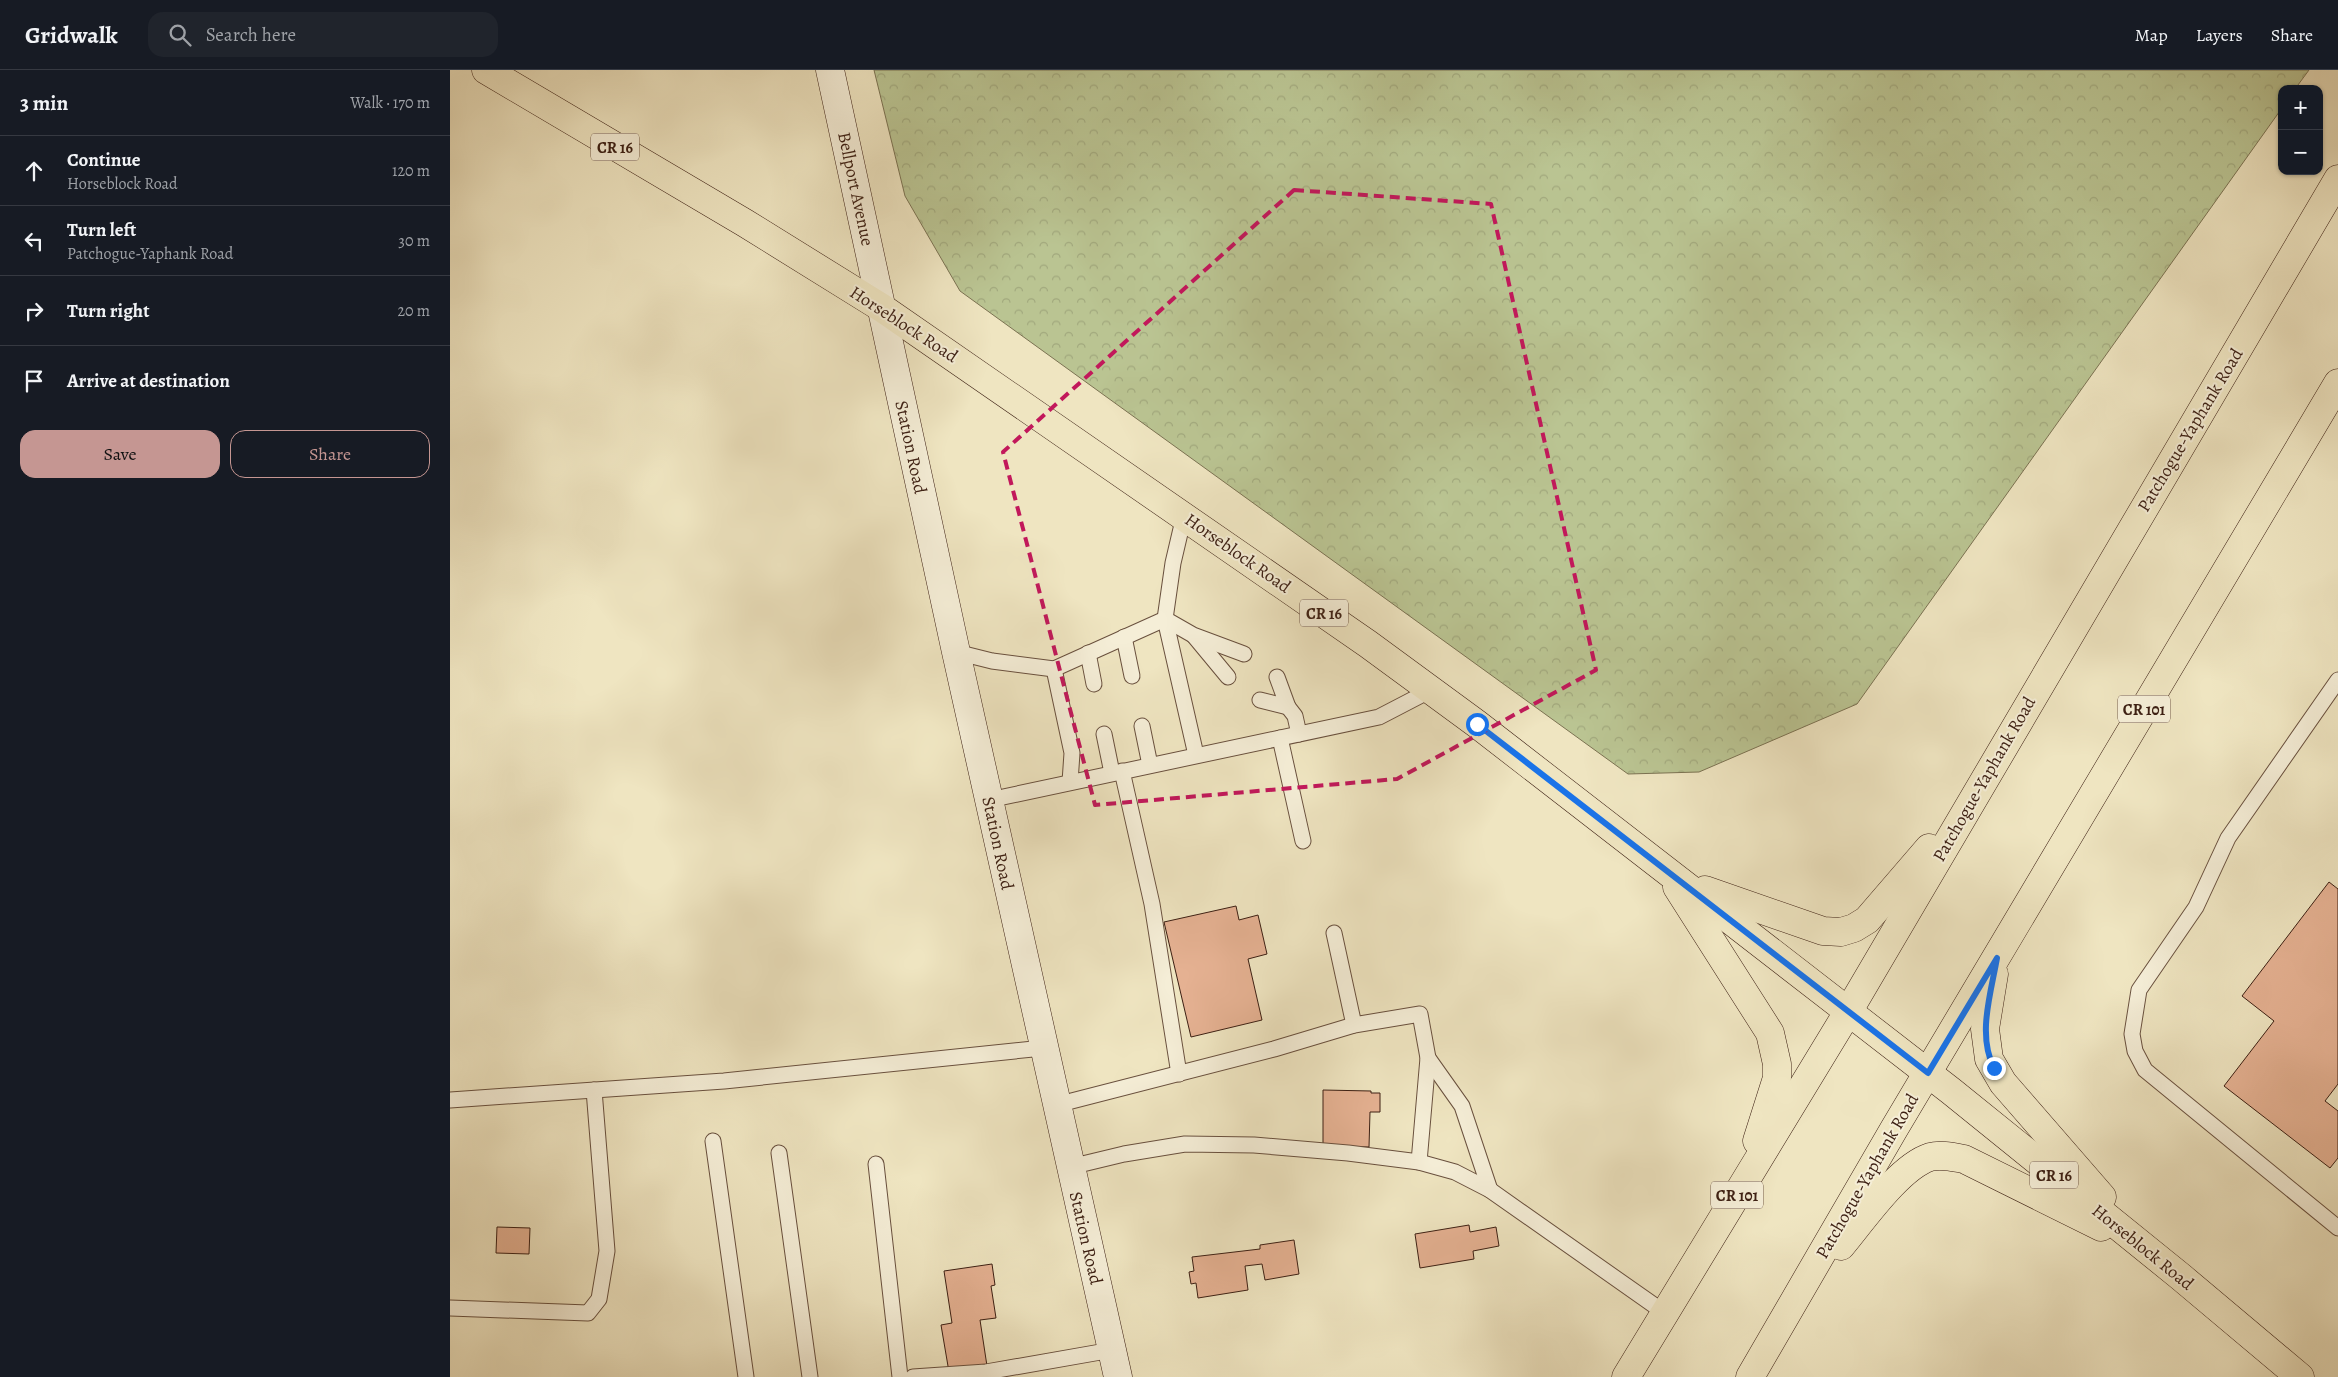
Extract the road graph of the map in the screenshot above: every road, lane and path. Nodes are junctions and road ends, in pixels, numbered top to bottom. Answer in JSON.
{"nodes":[{"id":1,"x":486,"y":70,"type":"edge"},
{"id":2,"x":830,"y":70,"type":"edge"},
{"id":3,"x":2338,"y":179,"type":"edge"},
{"id":4,"x":882,"y":308,"type":"junction"},
{"id":5,"x":2338,"y":383,"type":"edge"},
{"id":6,"x":1184,"y":516,"type":"junction"},
{"id":7,"x":1165,"y":618,"type":"junction"},
{"id":8,"x":1194,"y":635,"type":"junction"},
{"id":9,"x":1124,"y":637,"type":"junction"},
{"id":10,"x":956,"y":652,"type":"junction"},
{"id":11,"x":1088,"y":653,"type":"junction"},
{"id":12,"x":1244,"y":654,"type":"dead end"},
{"id":13,"x":1054,"y":669,"type":"junction"},
{"id":14,"x":1132,"y":676,"type":"dead end"},
{"id":15,"x":1228,"y":677,"type":"dead end"},
{"id":16,"x":1277,"y":677,"type":"dead end"},
{"id":17,"x":2338,"y":680,"type":"edge"},
{"id":18,"x":1094,"y":684,"type":"dead end"},
{"id":19,"x":1431,"y":690,"type":"junction"},
{"id":20,"x":1260,"y":700,"type":"dead end"},
{"id":21,"x":1288,"y":707,"type":"junction"},
{"id":22,"x":1142,"y":726,"type":"dead end"},
{"id":23,"x":1104,"y":734,"type":"dead end"},
{"id":24,"x":1299,"y":734,"type":"junction"},
{"id":25,"x":1280,"y":738,"type":"junction"},
{"id":26,"x":1196,"y":755,"type":"junction"},
{"id":27,"x":1150,"y":765,"type":"junction"},
{"id":28,"x":1117,"y":772,"type":"junction"},
{"id":29,"x":1070,"y":782,"type":"junction"},
{"id":30,"x":1975,"y":793,"type":"junction"},
{"id":31,"x":989,"y":800,"type":"junction"},
{"id":32,"x":1303,"y":841,"type":"dead end"},
{"id":33,"x":1674,"y":875,"type":"junction"},
{"id":34,"x":1334,"y":933,"type":"dead end"},
{"id":35,"x":1997,"y":958,"type":"junction"},
{"id":36,"x":1848,"y":1012,"type":"junction"},
{"id":37,"x":1354,"y":1025,"type":"junction"},
{"id":38,"x":1043,"y":1048,"type":"junction"},
{"id":39,"x":1428,"y":1058,"type":"junction"},
{"id":40,"x":1928,"y":1073,"type":"junction"},
{"id":41,"x":1179,"y":1074,"type":"junction"},
{"id":42,"x":594,"y":1090,"type":"junction"},
{"id":43,"x":450,"y":1100,"type":"edge"},
{"id":44,"x":1056,"y":1105,"type":"junction"},
{"id":45,"x":713,"y":1141,"type":"dead end"},
{"id":46,"x":779,"y":1154,"type":"dead end"},
{"id":47,"x":1418,"y":1162,"type":"junction"},
{"id":48,"x":876,"y":1164,"type":"dead end"},
{"id":49,"x":1070,"y":1167,"type":"junction"},
{"id":50,"x":1744,"y":1182,"type":"junction"},
{"id":51,"x":1490,"y":1190,"type":"junction"},
{"id":52,"x":2338,"y":1228,"type":"edge"},
{"id":53,"x":2147,"y":1250,"type":"junction"},
{"id":54,"x":1793,"y":1302,"type":"junction"},
{"id":55,"x":450,"y":1308,"type":"edge"},
{"id":56,"x":1665,"y":1314,"type":"junction"},
{"id":57,"x":1112,"y":1350,"type":"junction"},
{"id":58,"x":746,"y":1377,"type":"edge"},
{"id":59,"x":810,"y":1377,"type":"edge"},
{"id":60,"x":900,"y":1377,"type":"edge"},
{"id":61,"x":913,"y":1377,"type":"edge"},
{"id":62,"x":1118,"y":1377,"type":"edge"},
{"id":63,"x":1626,"y":1377,"type":"edge"},
{"id":64,"x":1750,"y":1377,"type":"edge"},
{"id":65,"x":2300,"y":1377,"type":"edge"}],
"edges":[{"from":1,"to":4,"type":"main road","name":"Horseblock Road","number":"CR 16"},
{"from":2,"to":4,"type":"main road","name":"Bellport Avenue"},
{"from":3,"to":30,"type":"main road","name":"Patchogue-Yaphank Road","number":"CR 101"},
{"from":4,"to":6,"type":"main road","name":"Horseblock Road","number":"CR 16"},
{"from":4,"to":10,"type":"main road","name":"Station Road"},
{"from":5,"to":35,"type":"main road","name":"Patchogue-Yaphank Road","number":"CR 101"},
{"from":6,"to":7,"type":"lane"},
{"from":6,"to":19,"type":"main road","name":"Horseblock Road","number":"CR 16"},
{"from":7,"to":8,"type":"lane"},
{"from":7,"to":9,"type":"lane"},
{"from":7,"to":26,"type":"lane"},
{"from":8,"to":12,"type":"lane"},
{"from":8,"to":15,"type":"lane"},
{"from":9,"to":11,"type":"lane"},
{"from":9,"to":14,"type":"lane"},
{"from":10,"to":13,"type":"lane"},
{"from":10,"to":31,"type":"main road","name":"Station Road"},
{"from":11,"to":13,"type":"lane"},
{"from":11,"to":18,"type":"lane"},
{"from":13,"to":29,"type":"lane"},
{"from":16,"to":21,"type":"lane"},
{"from":17,"to":52,"type":"lane"},
{"from":19,"to":24,"type":"lane"},
{"from":19,"to":33,"type":"main road","name":"Horseblock Road","number":"CR 16"},
{"from":20,"to":21,"type":"lane"},
{"from":21,"to":24,"type":"lane"},
{"from":22,"to":27,"type":"lane"},
{"from":23,"to":28,"type":"lane"},
{"from":24,"to":25,"type":"lane"},
{"from":25,"to":26,"type":"lane"},
{"from":25,"to":32,"type":"lane"},
{"from":26,"to":27,"type":"lane"},
{"from":27,"to":28,"type":"lane"},
{"from":28,"to":29,"type":"lane"},
{"from":28,"to":41,"type":"lane"},
{"from":29,"to":31,"type":"lane"},
{"from":30,"to":33,"type":"main road"},
{"from":30,"to":36,"type":"main road","name":"Patchogue-Yaphank Road","number":"CR 101"},
{"from":31,"to":38,"type":"main road","name":"Station Road"},
{"from":33,"to":36,"type":"main road","name":"Horseblock Road","number":"CR 16"},
{"from":33,"to":50,"type":"main road"},
{"from":34,"to":37,"type":"lane"},
{"from":35,"to":40,"type":"main road","name":"Patchogue-Yaphank Road","number":"CR 101"},
{"from":35,"to":53,"type":"main road"},
{"from":36,"to":40,"type":"main road","name":"Horseblock Road","number":"CR 16"},
{"from":36,"to":50,"type":"main road","name":"Patchogue-Yaphank Road","number":"CR 101"},
{"from":37,"to":39,"type":"lane"},
{"from":37,"to":41,"type":"lane"},
{"from":38,"to":42,"type":"lane"},
{"from":38,"to":44,"type":"main road","name":"Station Road"},
{"from":39,"to":47,"type":"lane"},
{"from":39,"to":51,"type":"lane"},
{"from":40,"to":53,"type":"main road","name":"Horseblock Road","number":"CR 16"},
{"from":40,"to":54,"type":"main road","name":"Patchogue-Yaphank Road","number":"CR 101"},
{"from":41,"to":44,"type":"lane"},
{"from":42,"to":43,"type":"lane"},
{"from":42,"to":55,"type":"lane"},
{"from":44,"to":49,"type":"main road","name":"Station Road"},
{"from":45,"to":58,"type":"lane"},
{"from":46,"to":59,"type":"lane"},
{"from":47,"to":49,"type":"lane"},
{"from":47,"to":51,"type":"lane"},
{"from":48,"to":60,"type":"lane"},
{"from":49,"to":57,"type":"main road","name":"Station Road"},
{"from":50,"to":56,"type":"main road","name":"Patchogue-Yaphank Road","number":"CR 101"},
{"from":51,"to":56,"type":"lane"},
{"from":53,"to":54,"type":"main road"},
{"from":53,"to":65,"type":"main road","name":"Horseblock Road","number":"CR 16"},
{"from":54,"to":64,"type":"main road","name":"Patchogue-Yaphank Road","number":"CR 101"},
{"from":56,"to":63,"type":"main road","name":"Patchogue-Yaphank Road","number":"CR 101"},
{"from":57,"to":61,"type":"lane"},
{"from":57,"to":62,"type":"main road","name":"Station Road"}]}
